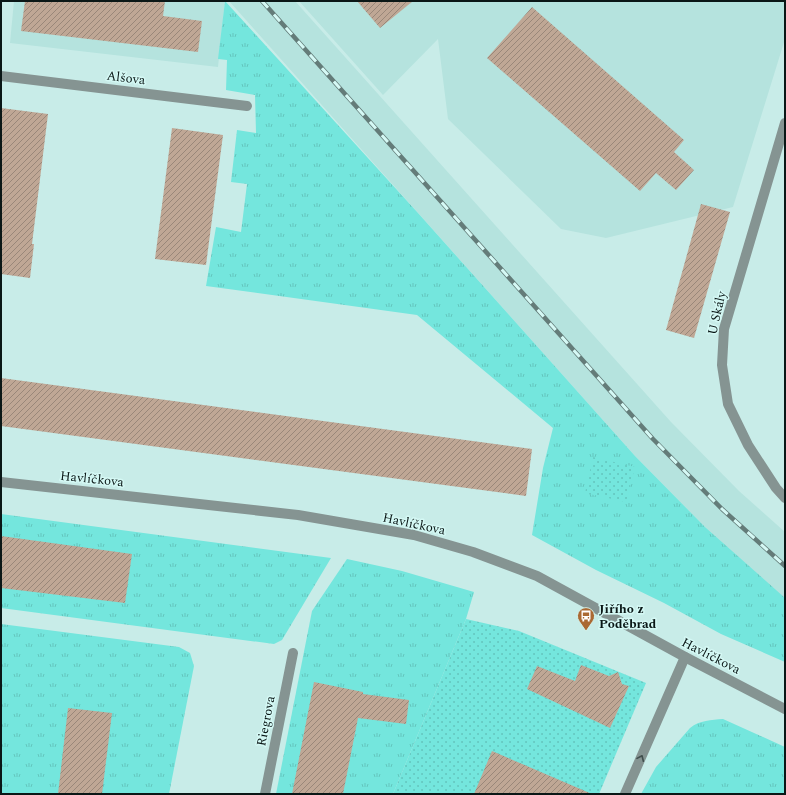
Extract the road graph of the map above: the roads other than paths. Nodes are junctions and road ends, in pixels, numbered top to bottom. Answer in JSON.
{"nodes":[{"id":1,"x":1,"y":76,"type":"edge"},
{"id":2,"x":247,"y":106,"type":"dead end"},
{"id":3,"x":785,"y":123,"type":"edge"},
{"id":4,"x":1,"y":482,"type":"edge"},
{"id":5,"x":785,"y":498,"type":"edge"},
{"id":6,"x":293,"y":653,"type":"dead end"},
{"id":7,"x":685,"y":657,"type":"junction"},
{"id":8,"x":785,"y":709,"type":"edge"},
{"id":9,"x":265,"y":794,"type":"edge"},
{"id":10,"x":625,"y":794,"type":"edge"}],
"edges":[{"from":1,"to":2,"type":"street","name":"Alšova"},
{"from":3,"to":5,"type":"street","name":"U Skály"},
{"from":4,"to":7,"type":"street","name":"Havlíčkova"},
{"from":6,"to":9,"type":"street","name":"Riegrova"},
{"from":7,"to":8,"type":"street","name":"Havlíčkova"},
{"from":10,"to":7,"type":"street","one_way":true}]}
